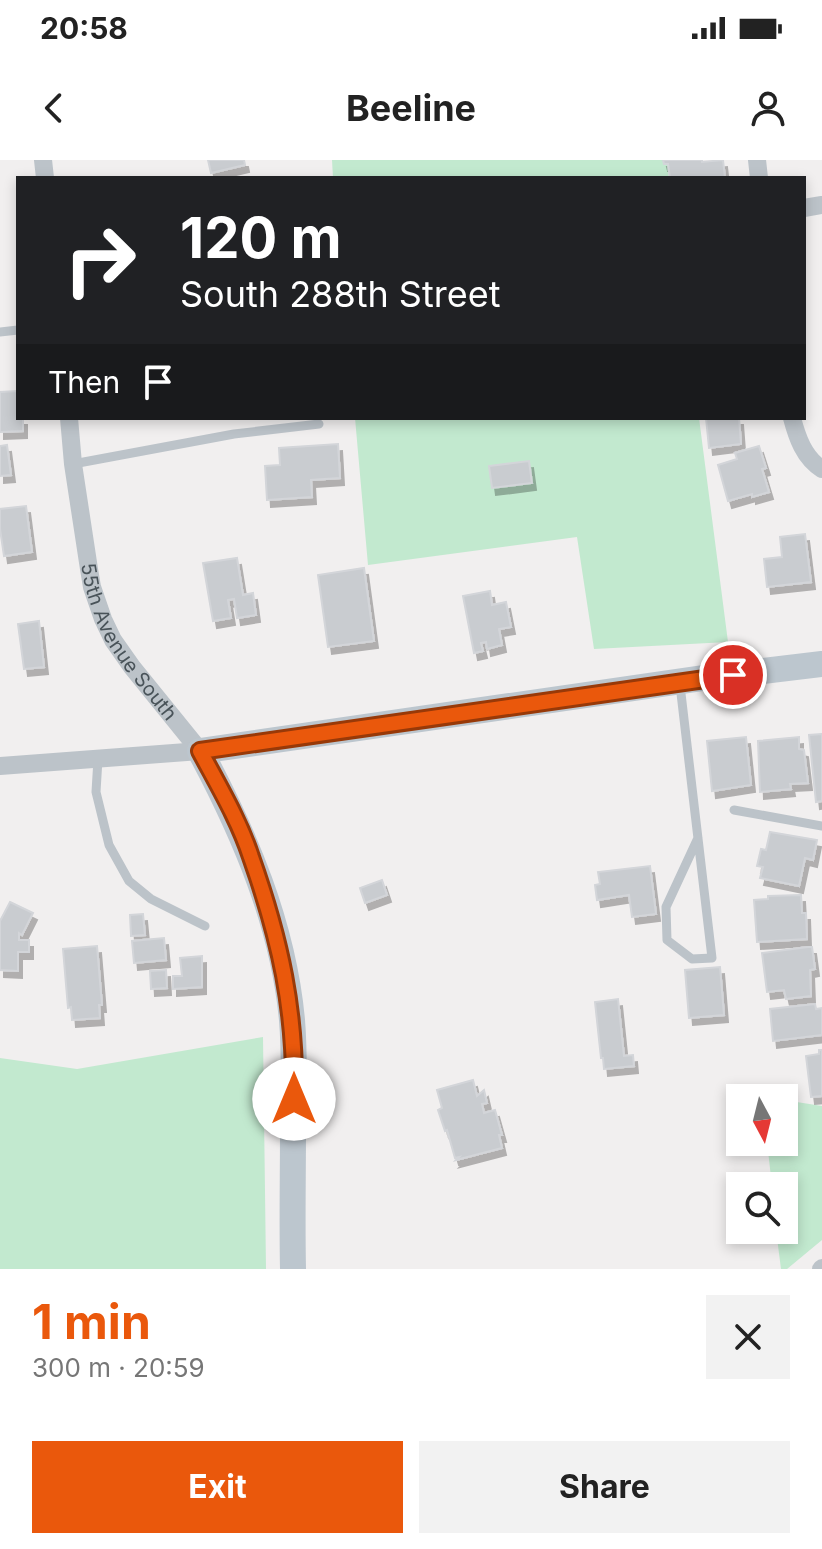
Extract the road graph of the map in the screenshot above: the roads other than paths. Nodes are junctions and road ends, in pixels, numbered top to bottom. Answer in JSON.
{"nodes":[{"id":1,"x":69,"y":420,"type":"edge"},
{"id":2,"x":793,"y":420,"type":"edge"},
{"id":3,"x":319,"y":424,"type":"dead end"},
{"id":4,"x":73,"y":464,"type":"junction"},
{"id":5,"x":819,"y":467,"type":"edge"},
{"id":6,"x":822,"y":664,"type":"edge"},
{"id":7,"x":680,"y":682,"type":"junction"},
{"id":8,"x":200,"y":751,"type":"junction"},
{"id":9,"x":98,"y":759,"type":"junction"},
{"id":10,"x":0,"y":766,"type":"edge"},
{"id":11,"x":734,"y":810,"type":"dead end"},
{"id":12,"x":822,"y":826,"type":"edge"},
{"id":13,"x":698,"y":838,"type":"junction"},
{"id":14,"x":205,"y":926,"type":"dead end"},
{"id":15,"x":293,"y":1269,"type":"edge"}],
"edges":[{"from":1,"to":4,"type":"street","name":"55th Avenue South"},
{"from":2,"to":5,"type":"street"},
{"from":3,"to":4,"type":"lane"},
{"from":4,"to":8,"type":"street","name":"55th Avenue South"},
{"from":6,"to":7,"type":"street"},
{"from":7,"to":8,"type":"street"},
{"from":7,"to":13,"type":"lane"},
{"from":8,"to":9,"type":"street"},
{"from":8,"to":15,"type":"street","name":"55th Avenue South"},
{"from":9,"to":10,"type":"street"},
{"from":9,"to":14,"type":"lane"},
{"from":11,"to":12,"type":"lane"},
{"from":13,"to":13,"type":"lane"}]}
